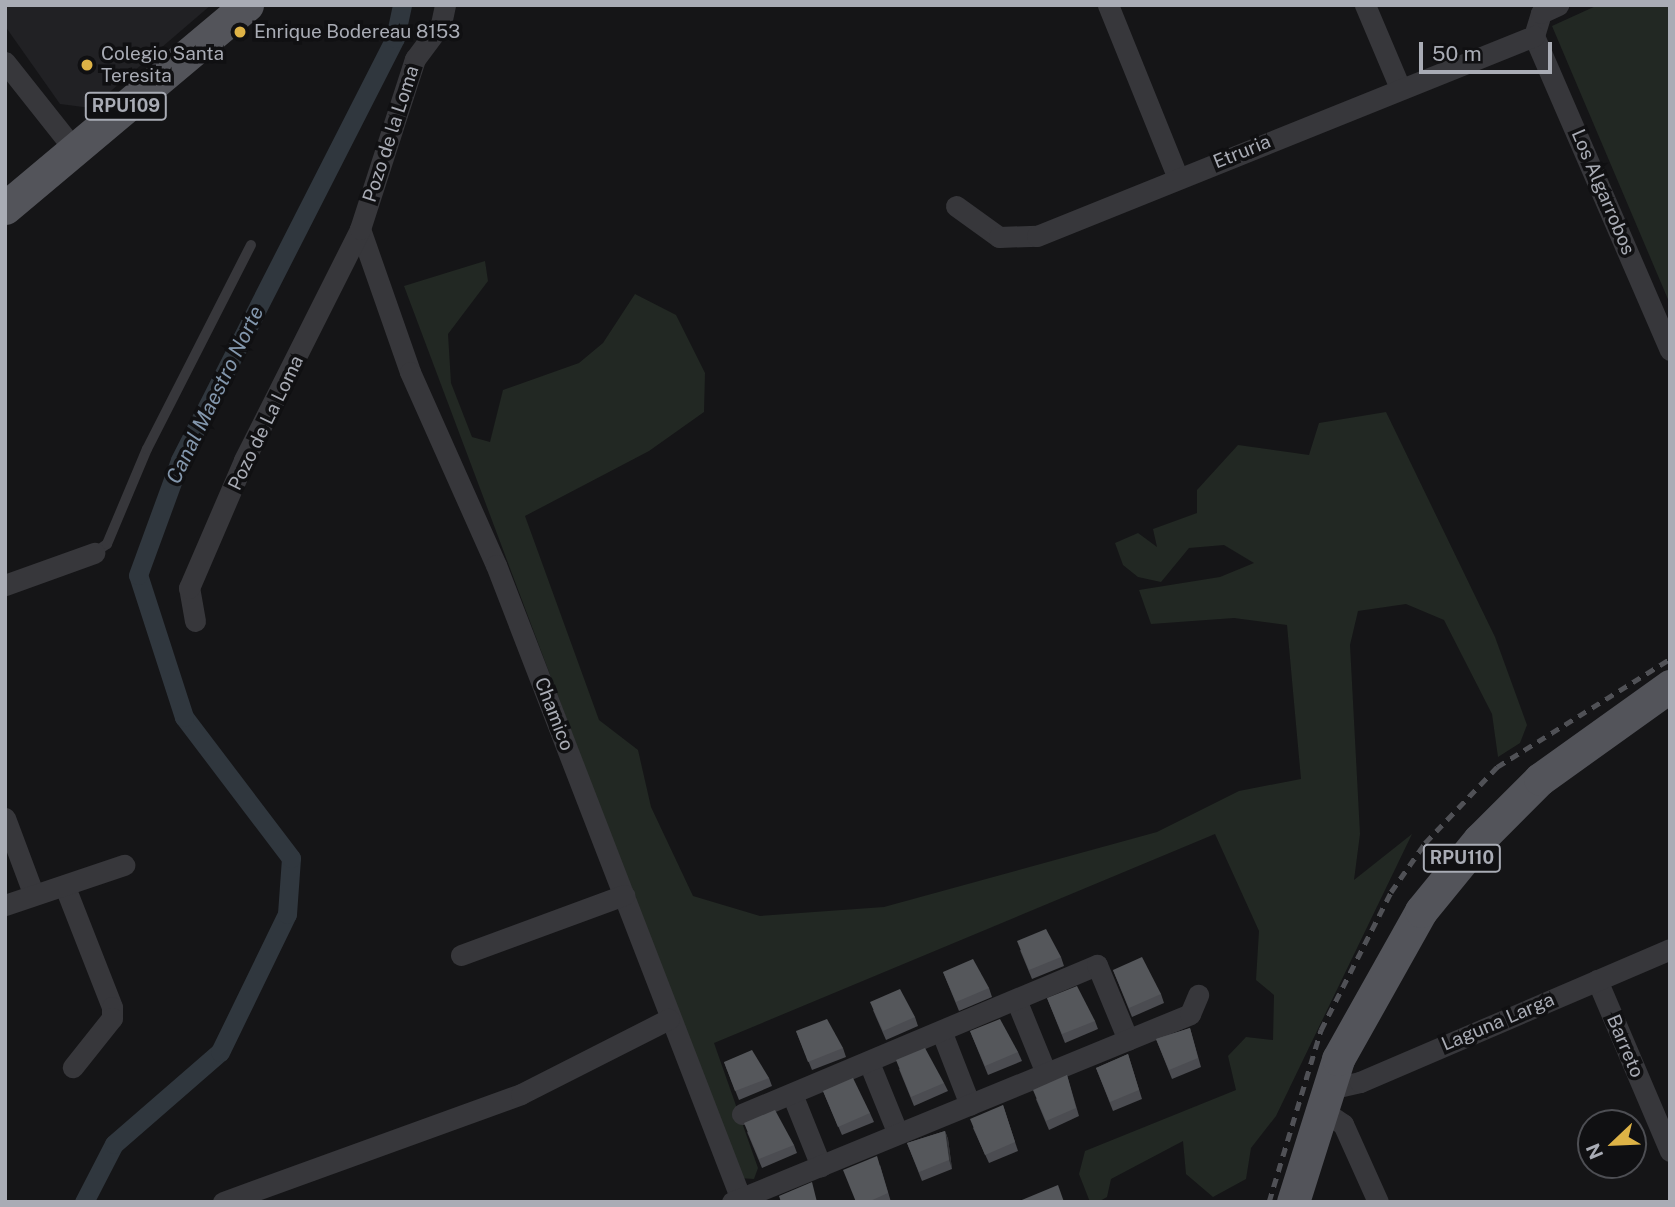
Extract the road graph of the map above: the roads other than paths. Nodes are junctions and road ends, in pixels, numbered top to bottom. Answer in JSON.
{"nodes":[{"id":1,"x":247,"y":5,"type":"edge"},
{"id":2,"x":444,"y":5,"type":"edge"},
{"id":3,"x":1108,"y":5,"type":"edge"},
{"id":4,"x":1365,"y":5,"type":"edge"},
{"id":5,"x":1558,"y":5,"type":"edge"},
{"id":6,"x":1534,"y":36,"type":"junction"},
{"id":7,"x":5,"y":62,"type":"edge"},
{"id":8,"x":1400,"y":88,"type":"junction"},
{"id":9,"x":74,"y":149,"type":"junction"},
{"id":10,"x":1178,"y":178,"type":"junction"},
{"id":11,"x":956,"y":206,"type":"dead end"},
{"id":12,"x":5,"y":208,"type":"edge"},
{"id":13,"x":360,"y":229,"type":"junction"},
{"id":14,"x":251,"y":245,"type":"dead end"},
{"id":15,"x":1670,"y":350,"type":"edge"},
{"id":16,"x":94,"y":553,"type":"joint"},
{"id":17,"x":5,"y":585,"type":"edge"},
{"id":18,"x":195,"y":621,"type":"dead end"},
{"id":19,"x":1670,"y":686,"type":"edge"},
{"id":20,"x":5,"y":818,"type":"edge"},
{"id":21,"x":124,"y":864,"type":"dead end"},
{"id":22,"x":65,"y":887,"type":"junction"},
{"id":23,"x":33,"y":893,"type":"junction"},
{"id":24,"x":624,"y":895,"type":"junction"},
{"id":25,"x":5,"y":905,"type":"edge"},
{"id":26,"x":1670,"y":949,"type":"edge"},
{"id":27,"x":461,"y":954,"type":"dead end"},
{"id":28,"x":1597,"y":980,"type":"junction"},
{"id":29,"x":1198,"y":995,"type":"dead end"},
{"id":30,"x":1017,"y":1002,"type":"junction"},
{"id":31,"x":669,"y":1019,"type":"junction"},
{"id":32,"x":942,"y":1033,"type":"junction"},
{"id":33,"x":1128,"y":1040,"type":"junction"},
{"id":34,"x":870,"y":1065,"type":"junction"},
{"id":35,"x":74,"y":1067,"type":"dead end"},
{"id":36,"x":1046,"y":1073,"type":"junction"},
{"id":37,"x":792,"y":1094,"type":"junction"},
{"id":38,"x":1322,"y":1099,"type":"junction"},
{"id":39,"x":970,"y":1105,"type":"junction"},
{"id":40,"x":742,"y":1114,"type":"dead end"},
{"id":41,"x":898,"y":1134,"type":"junction"},
{"id":42,"x":1670,"y":1150,"type":"edge"},
{"id":43,"x":821,"y":1166,"type":"junction"},
{"id":44,"x":738,"y":1200,"type":"edge"},
{"id":45,"x":223,"y":1202,"type":"edge"},
{"id":46,"x":1293,"y":1202,"type":"edge"},
{"id":47,"x":1378,"y":1202,"type":"edge"}],
"edges":[{"from":1,"to":9,"type":"main road","number":"RPU109"},
{"from":2,"to":13,"type":"street","name":"Pozo de la Loma"},
{"from":3,"to":10,"type":"street"},
{"from":4,"to":8,"type":"street"},
{"from":5,"to":6,"type":"street"},
{"from":6,"to":8,"type":"street","name":"Etruria"},
{"from":6,"to":15,"type":"street","name":"Los Algarrobos"},
{"from":7,"to":9,"type":"street"},
{"from":8,"to":10,"type":"street","name":"Etruria"},
{"from":9,"to":12,"type":"main road","number":"RPU109"},
{"from":10,"to":11,"type":"street","name":"Etruria"},
{"from":13,"to":18,"type":"street","name":"Pozo de La Loma"},
{"from":13,"to":24,"type":"street","name":"Chamico"},
{"from":14,"to":16,"type":"lane"},
{"from":16,"to":17,"type":"street"},
{"from":19,"to":38,"type":"main road","number":"RPU110"},
{"from":20,"to":23,"type":"street"},
{"from":21,"to":22,"type":"street"},
{"from":22,"to":23,"type":"street"},
{"from":22,"to":35,"type":"street"},
{"from":23,"to":25,"type":"street"},
{"from":24,"to":27,"type":"street"},
{"from":24,"to":31,"type":"street","name":"Chamico"},
{"from":26,"to":28,"type":"street","name":"Laguna Larga"},
{"from":28,"to":38,"type":"street","name":"Laguna Larga"},
{"from":28,"to":42,"type":"street","name":"Barreto"},
{"from":29,"to":33,"type":"street"},
{"from":30,"to":32,"type":"street"},
{"from":30,"to":33,"type":"street"},
{"from":30,"to":36,"type":"street"},
{"from":31,"to":44,"type":"street","name":"Chamico"},
{"from":31,"to":45,"type":"street"},
{"from":32,"to":34,"type":"street"},
{"from":32,"to":39,"type":"street"},
{"from":33,"to":36,"type":"street"},
{"from":34,"to":37,"type":"street"},
{"from":34,"to":41,"type":"street"},
{"from":36,"to":39,"type":"street"},
{"from":37,"to":40,"type":"street"},
{"from":37,"to":43,"type":"street"},
{"from":38,"to":46,"type":"main road","number":"RPU110"},
{"from":38,"to":47,"type":"street"},
{"from":39,"to":41,"type":"street"},
{"from":41,"to":43,"type":"street"},
{"from":43,"to":44,"type":"street"}]}
